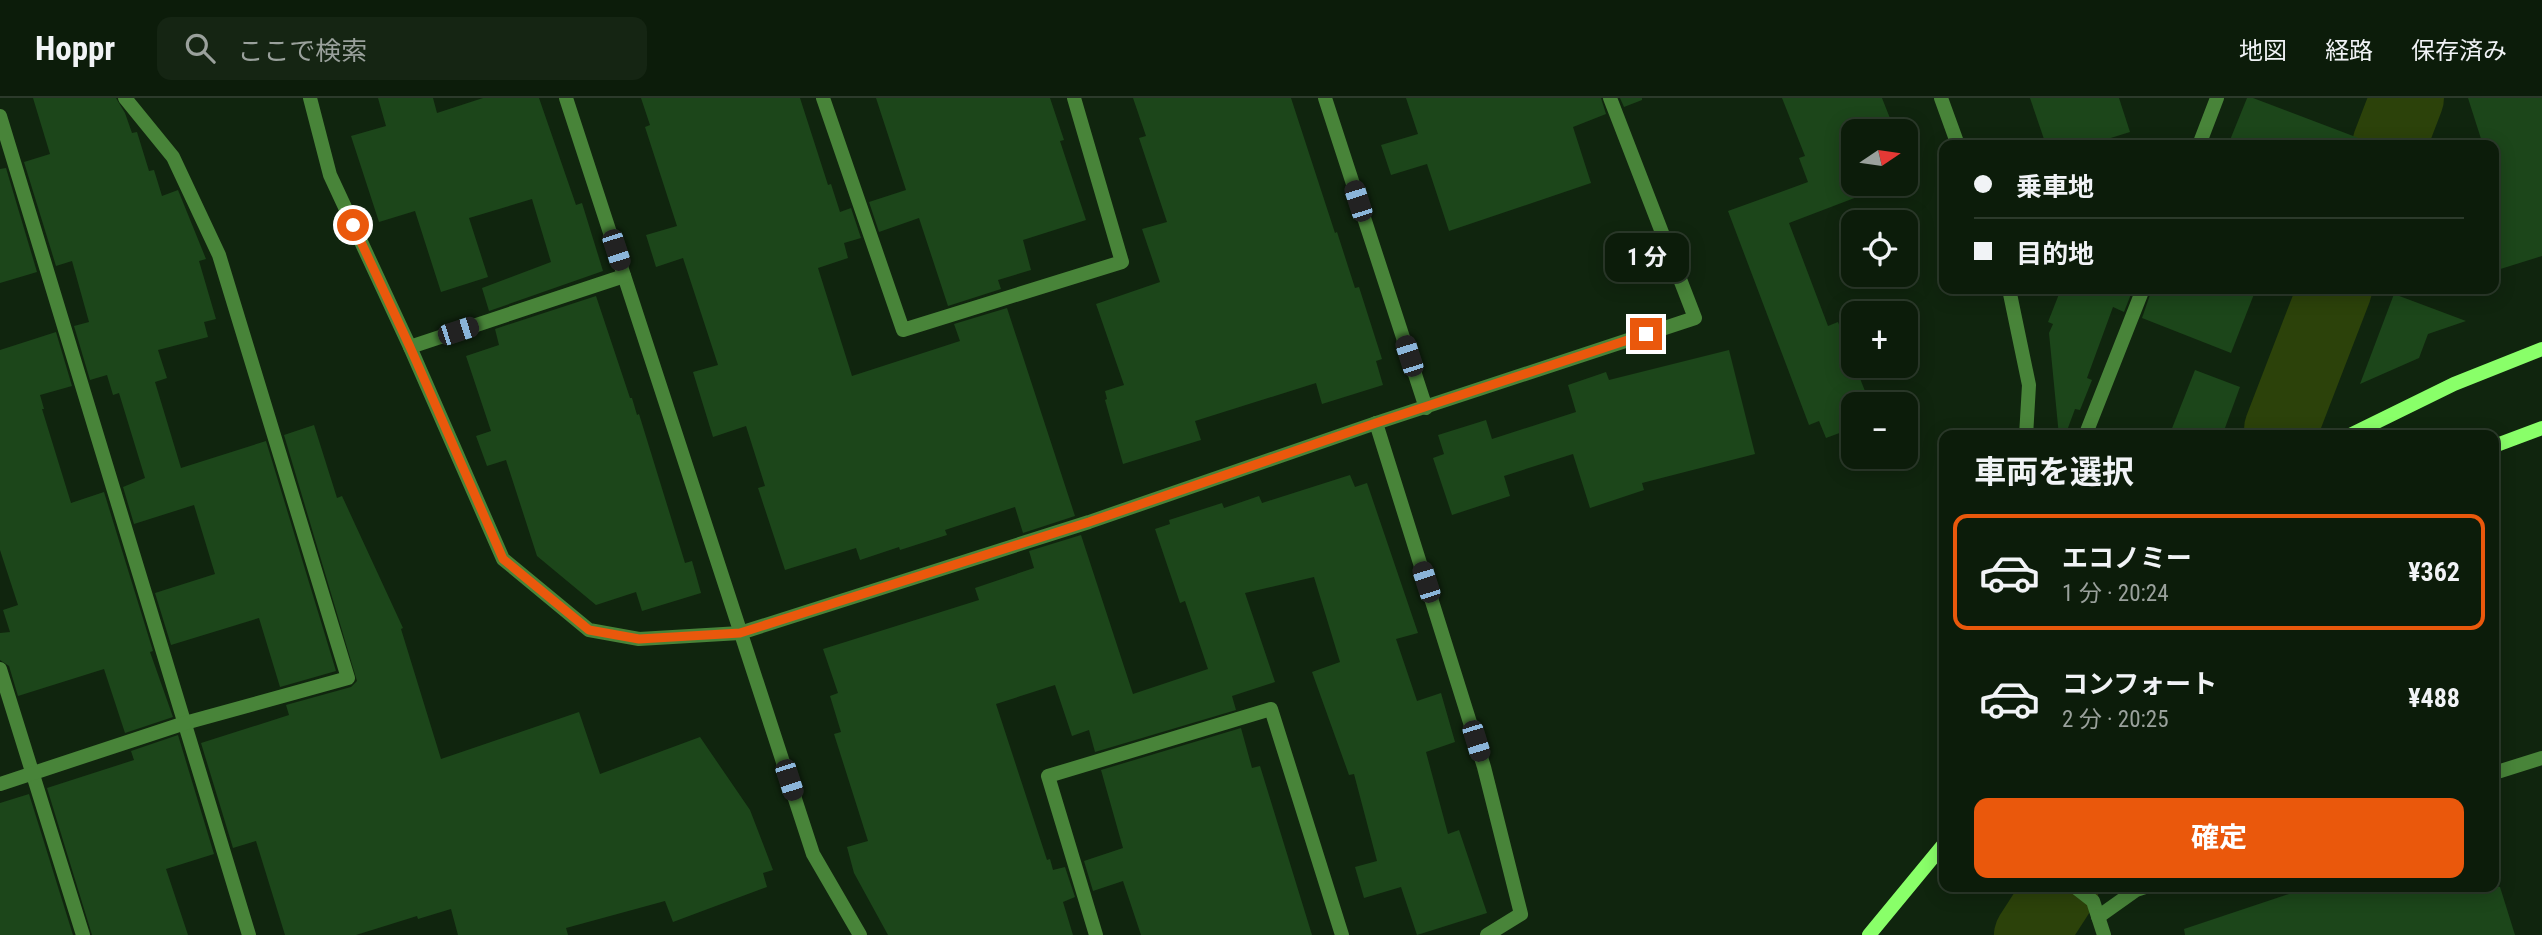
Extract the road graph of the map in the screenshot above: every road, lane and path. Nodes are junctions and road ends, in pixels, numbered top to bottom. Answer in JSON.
{"nodes":[{"id":1,"x":125,"y":98,"type":"edge"},
{"id":2,"x":310,"y":98,"type":"edge"},
{"id":3,"x":566,"y":98,"type":"edge"},
{"id":4,"x":823,"y":98,"type":"edge"},
{"id":5,"x":1074,"y":98,"type":"edge"},
{"id":6,"x":1325,"y":98,"type":"edge"},
{"id":7,"x":1610,"y":98,"type":"edge"},
{"id":8,"x":1941,"y":98,"type":"edge"},
{"id":9,"x":2217,"y":98,"type":"edge"},
{"id":10,"x":0,"y":116,"type":"edge"},
{"id":11,"x":1956,"y":140,"type":"edge"},
{"id":12,"x":2201,"y":140,"type":"edge"},
{"id":13,"x":624,"y":276,"type":"junction"},
{"id":14,"x":2009,"y":294,"type":"edge"},
{"id":15,"x":2141,"y":294,"type":"edge"},
{"id":16,"x":410,"y":347,"type":"junction"},
{"id":17,"x":2542,"y":349,"type":"edge"},
{"id":18,"x":1426,"y":408,"type":"junction"},
{"id":19,"x":1376,"y":423,"type":"junction"},
{"id":20,"x":2542,"y":428,"type":"edge"},
{"id":21,"x":2026,"y":430,"type":"edge"},
{"id":22,"x":2087,"y":430,"type":"edge"},
{"id":23,"x":2360,"y":430,"type":"edge"},
{"id":24,"x":2499,"y":444,"type":"edge"},
{"id":25,"x":740,"y":633,"type":"junction"},
{"id":26,"x":0,"y":669,"type":"edge"},
{"id":27,"x":186,"y":723,"type":"junction"},
{"id":28,"x":2542,"y":758,"type":"edge"},
{"id":29,"x":2499,"y":771,"type":"edge"},
{"id":30,"x":33,"y":773,"type":"junction"},
{"id":31,"x":0,"y":783,"type":"edge"},
{"id":32,"x":1939,"y":850,"type":"edge"},
{"id":33,"x":2081,"y":892,"type":"edge"},
{"id":34,"x":2133,"y":892,"type":"edge"},
{"id":35,"x":2098,"y":917,"type":"junction"},
{"id":36,"x":83,"y":935,"type":"edge"},
{"id":37,"x":249,"y":935,"type":"edge"},
{"id":38,"x":860,"y":935,"type":"edge"},
{"id":39,"x":1096,"y":935,"type":"edge"},
{"id":40,"x":1342,"y":935,"type":"edge"},
{"id":41,"x":1487,"y":935,"type":"edge"},
{"id":42,"x":1869,"y":935,"type":"edge"},
{"id":43,"x":2104,"y":935,"type":"edge"}],
"edges":[{"from":1,"to":27,"type":"street"},
{"from":2,"to":16,"type":"street"},
{"from":3,"to":13,"type":"street"},
{"from":4,"to":5,"type":"street"},
{"from":6,"to":18,"type":"street"},
{"from":7,"to":18,"type":"street"},
{"from":8,"to":11,"type":"street"},
{"from":9,"to":12,"type":"street"},
{"from":10,"to":27,"type":"street"},
{"from":13,"to":16,"type":"street"},
{"from":13,"to":25,"type":"street"},
{"from":14,"to":21,"type":"street"},
{"from":15,"to":22,"type":"street"},
{"from":16,"to":25,"type":"street"},
{"from":17,"to":23,"type":"street"},
{"from":18,"to":19,"type":"street"},
{"from":19,"to":25,"type":"street"},
{"from":19,"to":41,"type":"street"},
{"from":20,"to":24,"type":"street"},
{"from":25,"to":38,"type":"street"},
{"from":26,"to":30,"type":"street"},
{"from":27,"to":30,"type":"street"},
{"from":27,"to":37,"type":"street"},
{"from":28,"to":29,"type":"street"},
{"from":30,"to":31,"type":"street"},
{"from":30,"to":36,"type":"street"},
{"from":32,"to":42,"type":"street"},
{"from":33,"to":35,"type":"street"},
{"from":34,"to":35,"type":"street"},
{"from":35,"to":43,"type":"street"},
{"from":39,"to":40,"type":"street"}]}
